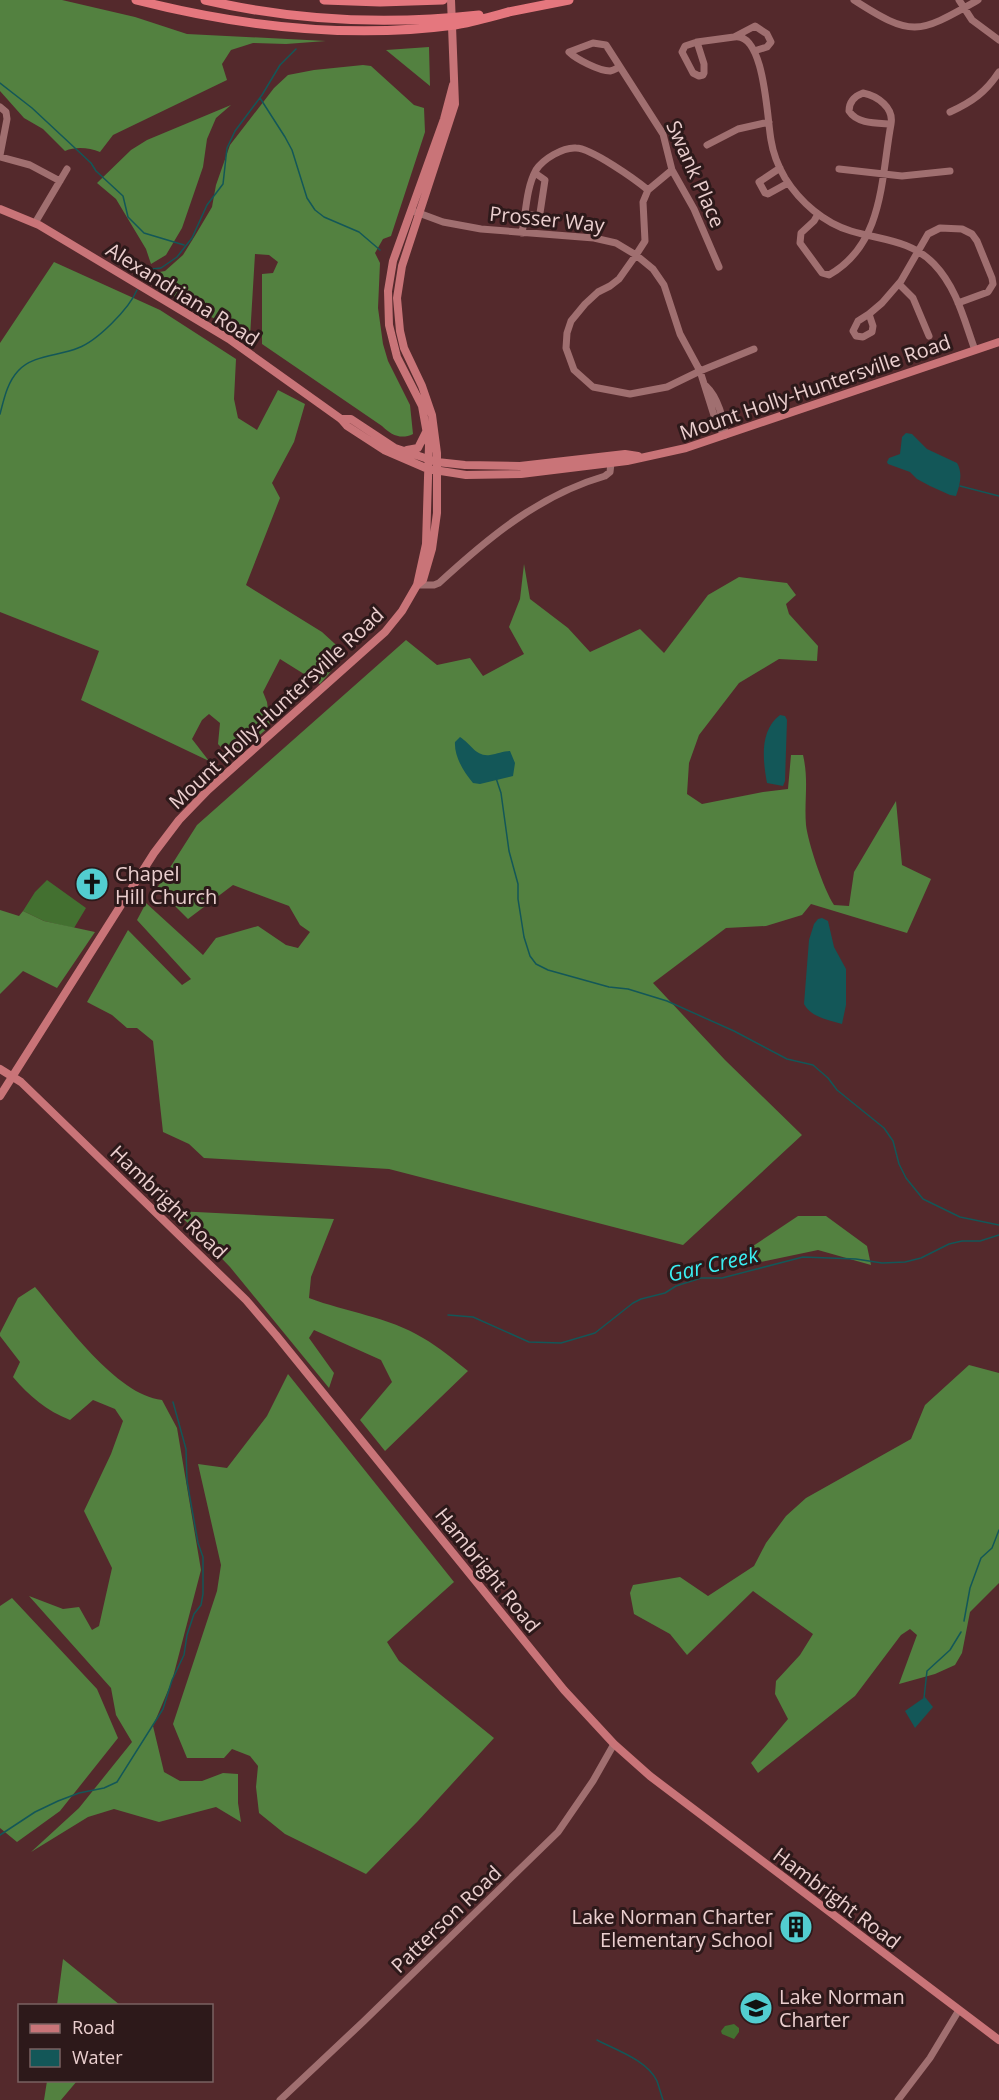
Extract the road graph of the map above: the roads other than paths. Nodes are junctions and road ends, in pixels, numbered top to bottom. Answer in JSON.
{"nodes":[{"id":1,"x":136,"y":0,"type":"edge"},
{"id":2,"x":205,"y":0,"type":"edge"},
{"id":3,"x":324,"y":0,"type":"edge"},
{"id":4,"x":443,"y":0,"type":"edge"},
{"id":5,"x":451,"y":0,"type":"edge"},
{"id":6,"x":569,"y":0,"type":"edge"},
{"id":7,"x":854,"y":0,"type":"edge"},
{"id":8,"x":959,"y":0,"type":"edge"},
{"id":9,"x":978,"y":0,"type":"edge"},
{"id":10,"x":964,"y":8,"type":"junction"},
{"id":11,"x":513,"y":11,"type":"junction"},
{"id":12,"x":734,"y":37,"type":"junction"},
{"id":13,"x":999,"y":40,"type":"edge"},
{"id":14,"x":697,"y":42,"type":"junction"},
{"id":15,"x":754,"y":51,"type":"junction"},
{"id":16,"x":620,"y":67,"type":"junction"},
{"id":17,"x":999,"y":72,"type":"edge"},
{"id":18,"x":2,"y":110,"type":"edge"},
{"id":19,"x":950,"y":112,"type":"dead end"},
{"id":20,"x":769,"y":122,"type":"junction"},
{"id":21,"x":891,"y":124,"type":"junction"},
{"id":22,"x":707,"y":146,"type":"dead end"},
{"id":23,"x":0,"y":156,"type":"edge"},
{"id":24,"x":780,"y":168,"type":"junction"},
{"id":25,"x":67,"y":169,"type":"dead end"},
{"id":26,"x":839,"y":169,"type":"dead end"},
{"id":27,"x":672,"y":170,"type":"junction"},
{"id":28,"x":950,"y":171,"type":"dead end"},
{"id":29,"x":535,"y":172,"type":"junction"},
{"id":30,"x":884,"y":175,"type":"junction"},
{"id":31,"x":60,"y":181,"type":"junction"},
{"id":32,"x":788,"y":183,"type":"junction"},
{"id":33,"x":648,"y":190,"type":"junction"},
{"id":34,"x":0,"y":209,"type":"edge"},
{"id":35,"x":416,"y":211,"type":"junction"},
{"id":36,"x":525,"y":214,"type":"junction"},
{"id":37,"x":818,"y":214,"type":"junction"},
{"id":38,"x":35,"y":224,"type":"junction"},
{"id":39,"x":522,"y":234,"type":"junction"},
{"id":40,"x":868,"y":235,"type":"junction"},
{"id":41,"x":918,"y":251,"type":"junction"},
{"id":42,"x":636,"y":255,"type":"junction"},
{"id":43,"x":719,"y":267,"type":"dead end"},
{"id":44,"x":898,"y":284,"type":"junction"},
{"id":45,"x":958,"y":303,"type":"junction"},
{"id":46,"x":869,"y":314,"type":"dead end"},
{"id":47,"x":929,"y":336,"type":"dead end"},
{"id":48,"x":999,"y":342,"type":"edge"},
{"id":49,"x":754,"y":349,"type":"dead end"},
{"id":50,"x":975,"y":350,"type":"junction"},
{"id":51,"x":700,"y":371,"type":"junction"},
{"id":52,"x":341,"y":419,"type":"junction"},
{"id":53,"x":427,"y":430,"type":"junction"},
{"id":54,"x":725,"y":435,"type":"junction"},
{"id":55,"x":395,"y":448,"type":"junction"},
{"id":56,"x":640,"y":456,"type":"junction"},
{"id":57,"x":611,"y":463,"type":"junction"},
{"id":58,"x":433,"y":466,"type":"junction"},
{"id":59,"x":417,"y":585,"type":"junction"},
{"id":60,"x":0,"y":1069,"type":"edge"},
{"id":61,"x":13,"y":1075,"type":"junction"},
{"id":62,"x":0,"y":1096,"type":"edge"},
{"id":63,"x":614,"y":1744,"type":"junction"},
{"id":64,"x":959,"y":2010,"type":"junction"},
{"id":65,"x":999,"y":2040,"type":"edge"},
{"id":66,"x":280,"y":2100,"type":"edge"},
{"id":67,"x":898,"y":2100,"type":"edge"}],
"edges":[{"from":1,"to":11,"type":"highway"},
{"from":2,"to":11,"type":"highway"},
{"from":3,"to":4,"type":"highway"},
{"from":5,"to":35,"type":"main road"},
{"from":6,"to":11,"type":"highway"},
{"from":7,"to":10,"type":"street"},
{"from":8,"to":10,"type":"street"},
{"from":9,"to":10,"type":"street"},
{"from":10,"to":13,"type":"street"},
{"from":12,"to":14,"type":"street"},
{"from":12,"to":15,"type":"street"},
{"from":12,"to":15,"type":"street"},
{"from":14,"to":14,"type":"street"},
{"from":15,"to":20,"type":"street"},
{"from":16,"to":16,"type":"street","name":"Swank Place"},
{"from":16,"to":27,"type":"street","name":"Swank Place"},
{"from":17,"to":19,"type":"street"},
{"from":18,"to":23,"type":"street"},
{"from":20,"to":22,"type":"street"},
{"from":20,"to":24,"type":"street"},
{"from":21,"to":21,"type":"street"},
{"from":21,"to":30,"type":"street"},
{"from":23,"to":31,"type":"street"},
{"from":24,"to":32,"type":"street"},
{"from":24,"to":32,"type":"street"},
{"from":25,"to":31,"type":"street"},
{"from":26,"to":30,"type":"street"},
{"from":27,"to":33,"type":"street"},
{"from":27,"to":43,"type":"street","name":"Swank Place"},
{"from":28,"to":30,"type":"street"},
{"from":29,"to":33,"type":"street"},
{"from":29,"to":36,"type":"street"},
{"from":29,"to":36,"type":"street"},
{"from":30,"to":40,"type":"street"},
{"from":31,"to":38,"type":"street"},
{"from":32,"to":37,"type":"street"},
{"from":33,"to":42,"type":"street"},
{"from":34,"to":38,"type":"main road","name":"Alexandriana Road"},
{"from":35,"to":39,"type":"street","name":"Prosser Way"},
{"from":35,"to":53,"type":"main road"},
{"from":35,"to":58,"type":"main road"},
{"from":36,"to":39,"type":"street"},
{"from":37,"to":40,"type":"street"},
{"from":37,"to":40,"type":"street"},
{"from":38,"to":52,"type":"main road","name":"Alexandriana Road"},
{"from":39,"to":42,"type":"street","name":"Prosser Way"},
{"from":40,"to":41,"type":"street"},
{"from":41,"to":44,"type":"street"},
{"from":41,"to":45,"type":"street"},
{"from":41,"to":45,"type":"street"},
{"from":42,"to":51,"type":"street","name":"Prosser Way"},
{"from":42,"to":51,"type":"street"},
{"from":44,"to":46,"type":"street"},
{"from":44,"to":47,"type":"street"},
{"from":45,"to":50,"type":"street"},
{"from":48,"to":50,"type":"main road","name":"Mount Holly-Huntersville Road"},
{"from":49,"to":51,"type":"street"},
{"from":50,"to":54,"type":"main road","name":"Mount Holly-Huntersville Road"},
{"from":51,"to":54,"type":"street","name":"Prosser Way"},
{"from":52,"to":55,"type":"main road","name":"Alexandriana Road"},
{"from":52,"to":58,"type":"main road","name":"Alexandriana Road"},
{"from":53,"to":55,"type":"main road"},
{"from":53,"to":58,"type":"main road"},
{"from":54,"to":56,"type":"main road","name":"Mount Holly-Huntersville Road"},
{"from":55,"to":58,"type":"main road","name":"Alexandriana Road"},
{"from":56,"to":57,"type":"main road","name":"Mount Holly-Huntersville Road"},
{"from":56,"to":58,"type":"main road","name":"Mount Holly-Huntersville Road"},
{"from":57,"to":58,"type":"main road","name":"Mount Holly-Huntersville Road"},
{"from":57,"to":59,"type":"street"},
{"from":58,"to":59,"type":"main road","name":"Mount Holly-Huntersville Road"},
{"from":59,"to":61,"type":"main road","name":"Mount Holly-Huntersville Road"},
{"from":60,"to":61,"type":"main road","name":"Hambright Road"},
{"from":61,"to":62,"type":"main road","name":"Mount Holly-Huntersville Road"},
{"from":61,"to":63,"type":"main road","name":"Hambright Road"},
{"from":63,"to":64,"type":"main road","name":"Hambright Road"},
{"from":63,"to":66,"type":"street","name":"Patterson Road"},
{"from":64,"to":65,"type":"main road","name":"Hambright Road"},
{"from":64,"to":67,"type":"street"}]}
